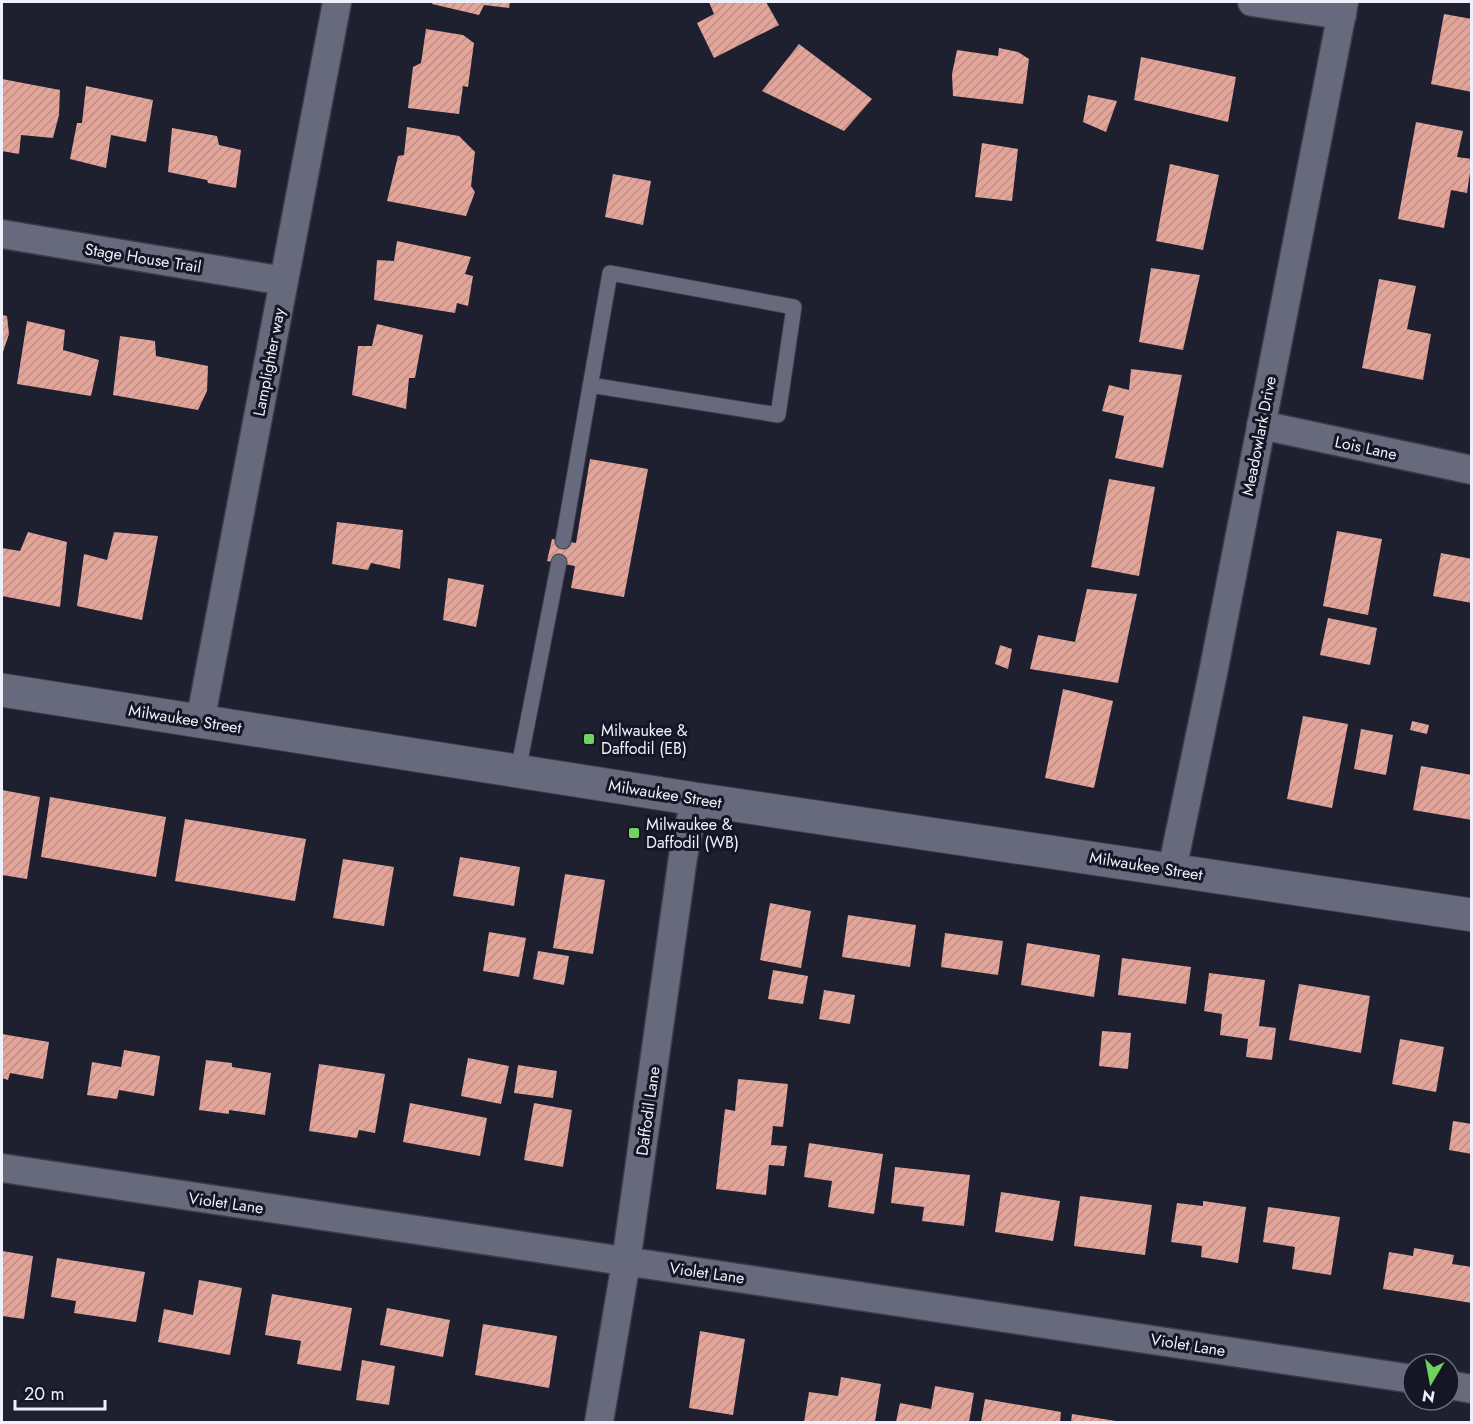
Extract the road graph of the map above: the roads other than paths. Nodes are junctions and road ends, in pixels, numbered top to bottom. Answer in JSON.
{"nodes":[{"id":1,"x":338,"y":2,"type":"edge"},
{"id":2,"x":1252,"y":2,"type":"edge"},
{"id":3,"x":1343,"y":8,"type":"edge"},
{"id":4,"x":2,"y":234,"type":"edge"},
{"id":5,"x":284,"y":281,"type":"junction"},
{"id":6,"x":590,"y":385,"type":"junction"},
{"id":7,"x":1261,"y":425,"type":"junction"},
{"id":8,"x":1472,"y":470,"type":"edge"},
{"id":9,"x":562,"y":541,"type":"dead end"},
{"id":10,"x":559,"y":562,"type":"dead end"},
{"id":11,"x":2,"y":690,"type":"edge"},
{"id":12,"x":200,"y":722,"type":"junction"},
{"id":13,"x":518,"y":771,"type":"junction"},
{"id":14,"x":695,"y":799,"type":"junction"},
{"id":15,"x":1172,"y":870,"type":"junction"},
{"id":16,"x":1472,"y":915,"type":"edge"},
{"id":17,"x":2,"y":1168,"type":"edge"},
{"id":18,"x":626,"y":1262,"type":"junction"},
{"id":19,"x":1401,"y":1377,"type":"edge"},
{"id":20,"x":599,"y":1422,"type":"edge"}],
"edges":[{"from":1,"to":5,"type":"street","name":"Lamplighter way"},
{"from":2,"to":3,"type":"street"},
{"from":3,"to":7,"type":"street","name":"Meadowlark Drive"},
{"from":4,"to":5,"type":"street","name":"Stage House Trail"},
{"from":5,"to":12,"type":"street","name":"Lamplighter way"},
{"from":6,"to":6,"type":"lane"},
{"from":6,"to":9,"type":"lane"},
{"from":7,"to":8,"type":"street","name":"Lois Lane"},
{"from":7,"to":15,"type":"street","name":"Meadowlark Drive"},
{"from":10,"to":13,"type":"lane"},
{"from":11,"to":12,"type":"street","name":"Milwaukee Street"},
{"from":12,"to":13,"type":"street","name":"Milwaukee Street"},
{"from":13,"to":14,"type":"street","name":"Milwaukee Street"},
{"from":14,"to":15,"type":"street","name":"Milwaukee Street"},
{"from":14,"to":18,"type":"street","name":"Daffodil Lane"},
{"from":15,"to":16,"type":"street","name":"Milwaukee Street"},
{"from":17,"to":18,"type":"street","name":"Violet Lane"},
{"from":18,"to":19,"type":"street","name":"Violet Lane"},
{"from":18,"to":20,"type":"street","name":"Daffodil Lane"}]}
